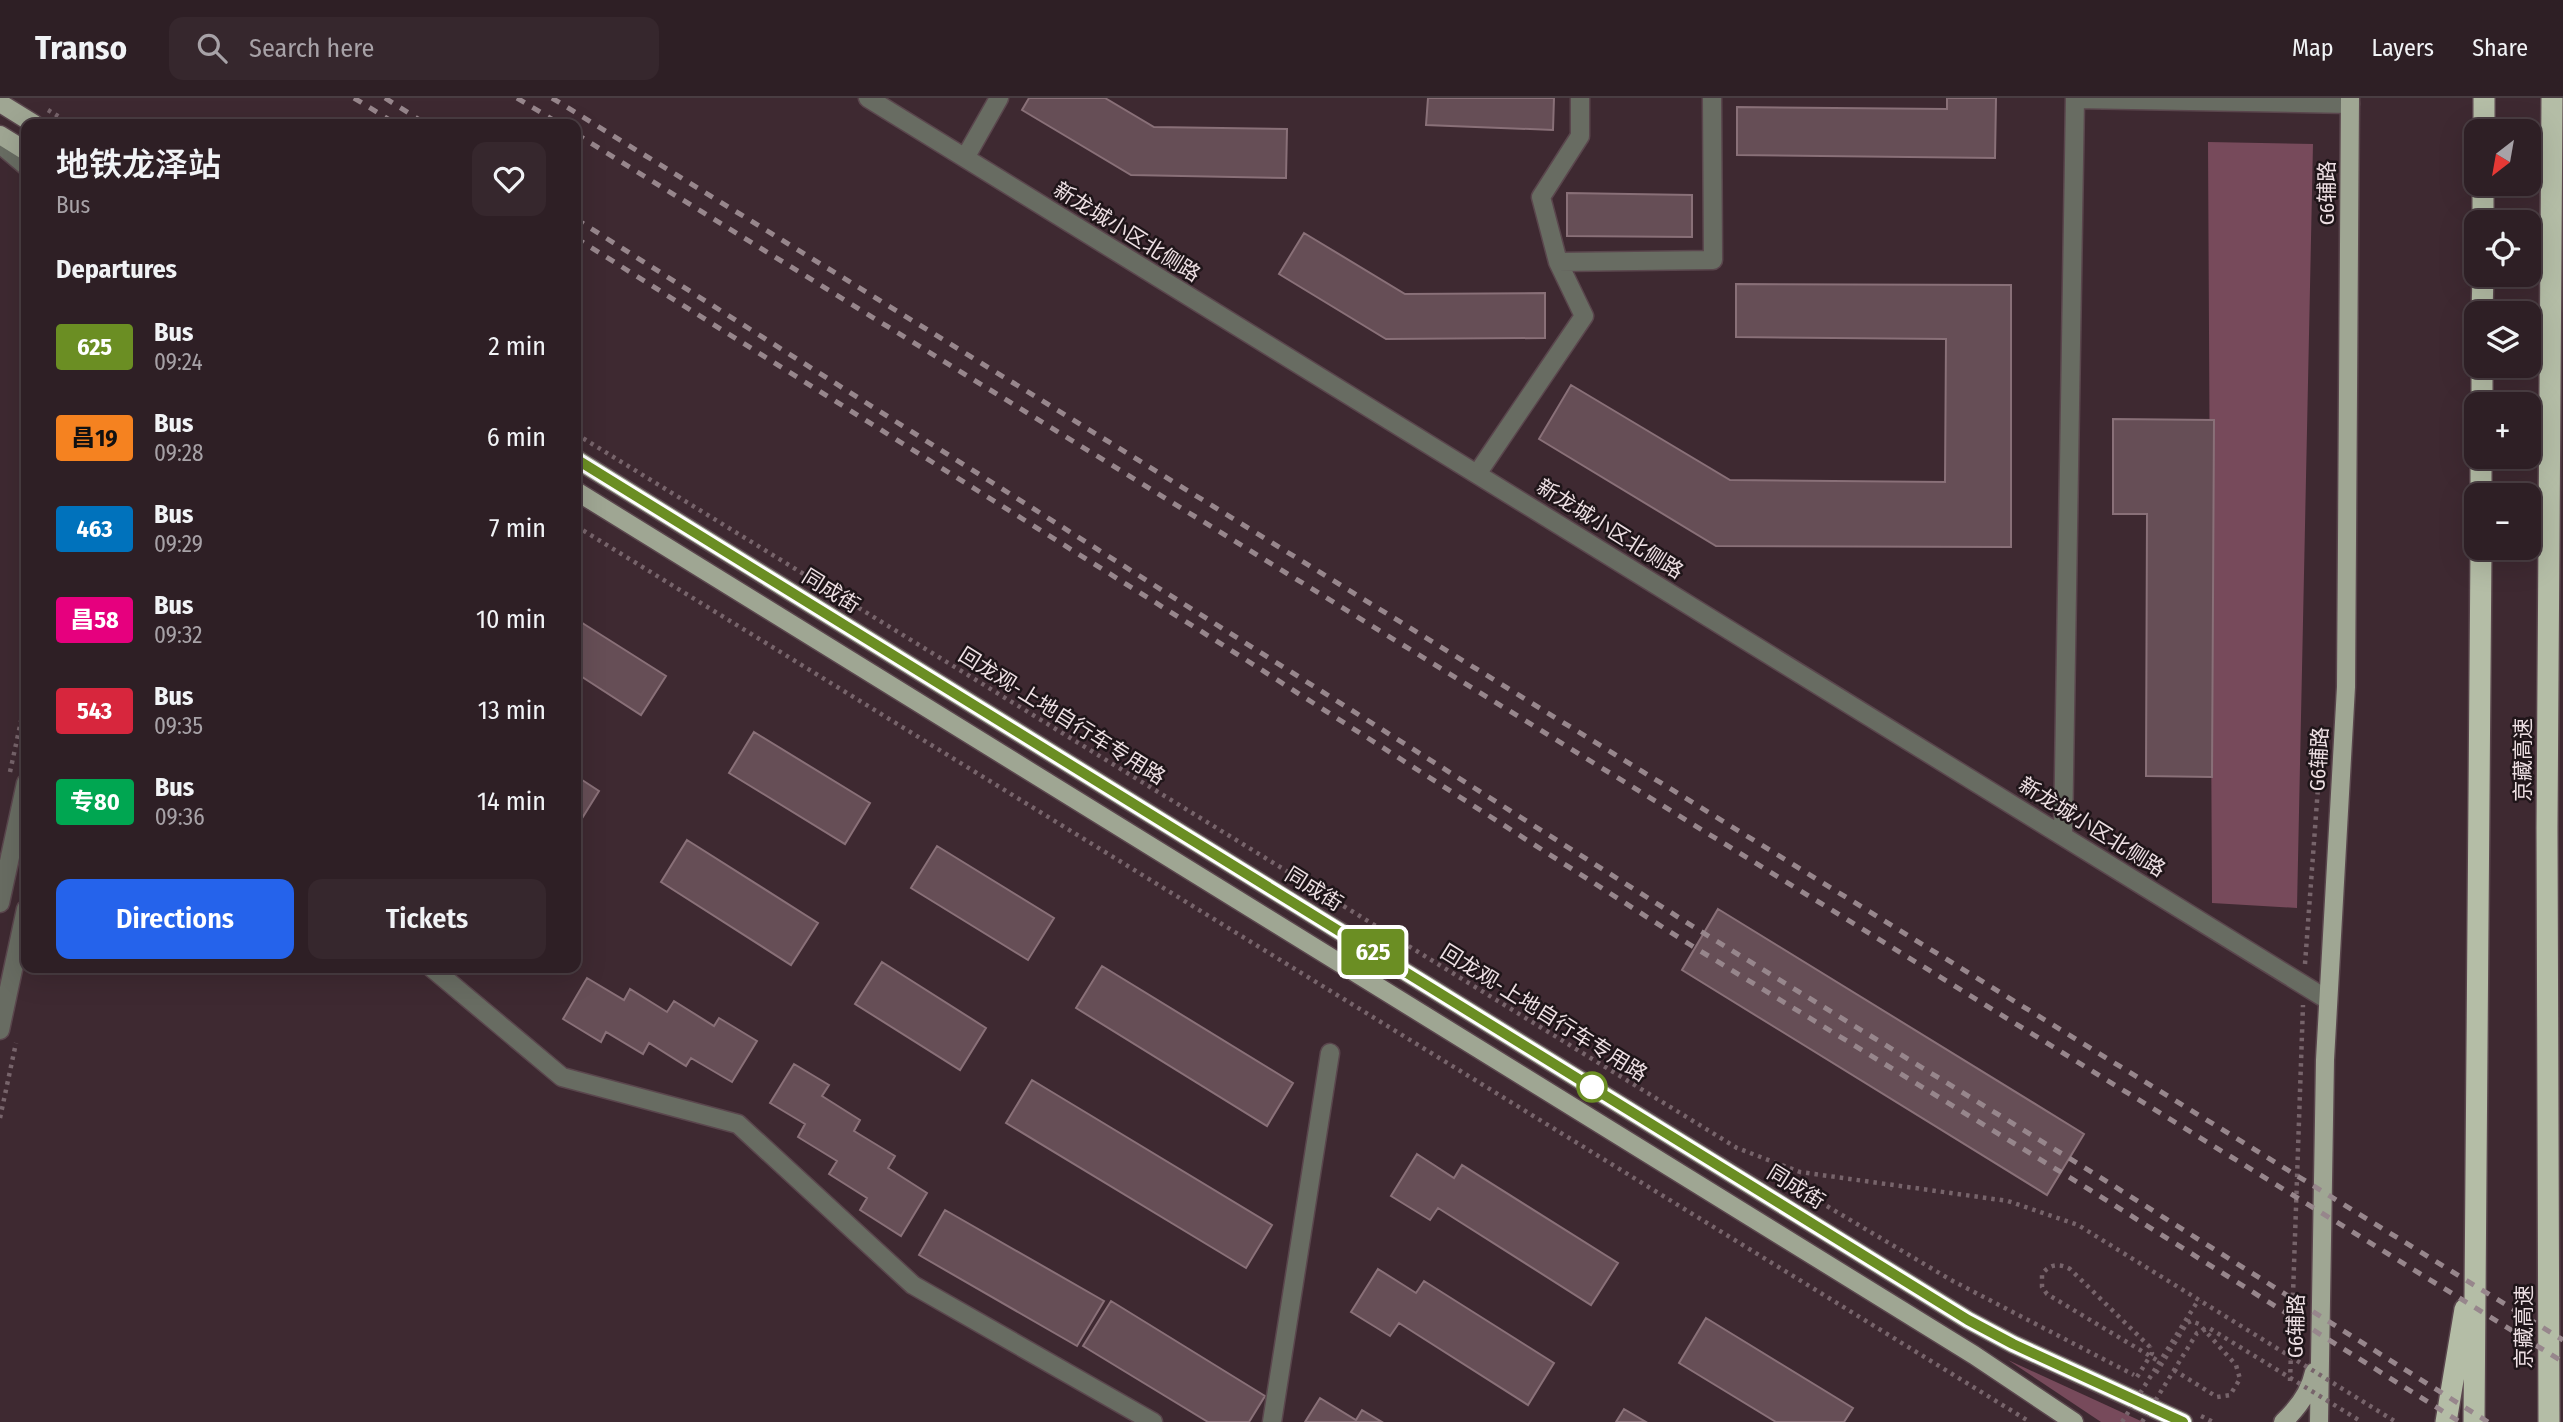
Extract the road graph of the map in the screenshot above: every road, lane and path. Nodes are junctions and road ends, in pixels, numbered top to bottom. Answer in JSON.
{"nodes":[{"id":1,"x":868,"y":98,"type":"edge"},
{"id":2,"x":999,"y":98,"type":"edge"},
{"id":3,"x":1580,"y":98,"type":"edge"},
{"id":4,"x":1712,"y":98,"type":"edge"},
{"id":5,"x":2075,"y":98,"type":"edge"},
{"id":6,"x":2484,"y":98,"type":"edge"},
{"id":7,"x":2552,"y":98,"type":"edge"},
{"id":8,"x":2350,"y":101,"type":"edge"},
{"id":9,"x":0,"y":103,"type":"edge"},
{"id":10,"x":26,"y":119,"type":"edge"},
{"id":11,"x":2484,"y":119,"type":"edge"},
{"id":12,"x":0,"y":135,"type":"edge"},
{"id":13,"x":0,"y":144,"type":"edge"},
{"id":14,"x":21,"y":148,"type":"edge"},
{"id":15,"x":965,"y":158,"type":"junction"},
{"id":16,"x":21,"y":162,"type":"edge"},
{"id":17,"x":1558,"y":262,"type":"junction"},
{"id":18,"x":581,"y":438,"type":"edge"},
{"id":19,"x":581,"y":438,"type":"edge"},
{"id":20,"x":581,"y":463,"type":"edge"},
{"id":21,"x":1477,"y":474,"type":"junction"},
{"id":22,"x":581,"y":494,"type":"edge"},
{"id":23,"x":581,"y":529,"type":"edge"},
{"id":24,"x":2481,"y":560,"type":"edge"},
{"id":25,"x":21,"y":721,"type":"edge"},
{"id":26,"x":2319,"y":766,"type":"dead end"},
{"id":27,"x":10,"y":773,"type":"dead end"},
{"id":28,"x":21,"y":806,"type":"edge"},
{"id":29,"x":2547,"y":828,"type":"junction"},
{"id":30,"x":2063,"y":836,"type":"junction"},
{"id":31,"x":2563,"y":883,"type":"edge"},
{"id":32,"x":0,"y":903,"type":"edge"},
{"id":33,"x":21,"y":932,"type":"edge"},
{"id":34,"x":438,"y":973,"type":"edge"},
{"id":35,"x":2303,"y":985,"type":"junction"},
{"id":36,"x":2328,"y":1000,"type":"junction"},
{"id":37,"x":0,"y":1030,"type":"edge"},
{"id":38,"x":1330,"y":1053,"type":"dead end"},
{"id":39,"x":1762,"y":1166,"type":"dead end"},
{"id":40,"x":1797,"y":1188,"type":"dead end"},
{"id":41,"x":2476,"y":1238,"type":"junction"},
{"id":42,"x":2199,"y":1299,"type":"junction"},
{"id":43,"x":2318,"y":1355,"type":"junction"},
{"id":44,"x":2160,"y":1362,"type":"junction"},
{"id":45,"x":2174,"y":1370,"type":"junction"},
{"id":46,"x":2156,"y":1373,"type":"dead end"},
{"id":47,"x":2137,"y":1377,"type":"junction"},
{"id":48,"x":2148,"y":1384,"type":"dead end"},
{"id":49,"x":2159,"y":1390,"type":"dead end"},
{"id":50,"x":2169,"y":1397,"type":"dead end"},
{"id":51,"x":2187,"y":1416,"type":"edge"},
{"id":52,"x":2286,"y":1419,"type":"edge"},
{"id":53,"x":1153,"y":1422,"type":"edge"},
{"id":54,"x":1272,"y":1422,"type":"edge"},
{"id":55,"x":2030,"y":1422,"type":"edge"},
{"id":56,"x":2074,"y":1422,"type":"edge"},
{"id":57,"x":2123,"y":1422,"type":"edge"},
{"id":58,"x":2142,"y":1422,"type":"edge"},
{"id":59,"x":2213,"y":1422,"type":"edge"},
{"id":60,"x":2319,"y":1422,"type":"edge"},
{"id":61,"x":2362,"y":1422,"type":"edge"},
{"id":62,"x":2396,"y":1422,"type":"edge"},
{"id":63,"x":2446,"y":1422,"type":"edge"},
{"id":64,"x":2474,"y":1422,"type":"edge"},
{"id":65,"x":2552,"y":1422,"type":"edge"}],
"edges":[{"from":1,"to":15,"type":"street","name":"新龙城小区北侧路"},
{"from":2,"to":15,"type":"street"},
{"from":3,"to":17,"type":"street"},
{"from":4,"to":17,"type":"street"},
{"from":5,"to":8,"type":"street"},
{"from":5,"to":30,"type":"street"},
{"from":6,"to":11,"type":"highway"},
{"from":7,"to":29,"type":"highway","name":"京藏高速"},
{"from":8,"to":36,"type":"main road","name":"G6辅路"},
{"from":9,"to":10,"type":"main road"},
{"from":12,"to":14,"type":"main road"},
{"from":13,"to":16,"type":"street"},
{"from":15,"to":21,"type":"street","name":"新龙城小区北侧路"},
{"from":17,"to":21,"type":"street"},
{"from":18,"to":39,"type":"path"},
{"from":19,"to":42,"type":"path","name":"回龙观-上地自行车专用路","bridge":true},
{"from":20,"to":51,"type":"main road","name":"同成街"},
{"from":21,"to":30,"type":"street","name":"新龙城小区北侧路"},
{"from":22,"to":56,"type":"main road"},
{"from":23,"to":55,"type":"path"},
{"from":24,"to":41,"type":"highway","name":"京藏高速"},
{"from":25,"to":27,"type":"path"},
{"from":26,"to":35,"type":"path"},
{"from":28,"to":32,"type":"street"},
{"from":29,"to":31,"type":"highway"},
{"from":29,"to":65,"type":"highway","name":"京藏高速"},
{"from":30,"to":35,"type":"street","name":"新龙城小区北侧路"},
{"from":33,"to":37,"type":"street"},
{"from":34,"to":53,"type":"street"},
{"from":35,"to":36,"type":"street","name":"新龙城小区北侧路"},
{"from":35,"to":52,"type":"path"},
{"from":36,"to":43,"type":"main road","name":"G6辅路"},
{"from":38,"to":54,"type":"street"},
{"from":40,"to":47,"type":"path"},
{"from":41,"to":63,"type":"highway"},
{"from":41,"to":64,"type":"highway","name":"京藏高速"},
{"from":42,"to":44,"type":"path","bridge":true},
{"from":42,"to":62,"type":"path","name":"回龙观-上地自行车专用路","bridge":true},
{"from":43,"to":52,"type":"main road"},
{"from":43,"to":60,"type":"main road","name":"G6辅路"},
{"from":44,"to":47,"type":"path","bridge":true},
{"from":44,"to":57,"type":"path","bridge":true},
{"from":45,"to":46,"type":"path"},
{"from":45,"to":58,"type":"path","bridge":true},
{"from":45,"to":61,"type":"path","bridge":true},
{"from":47,"to":48,"type":"path"},
{"from":49,"to":50,"type":"path"},
{"from":51,"to":59,"type":"path"}]}
